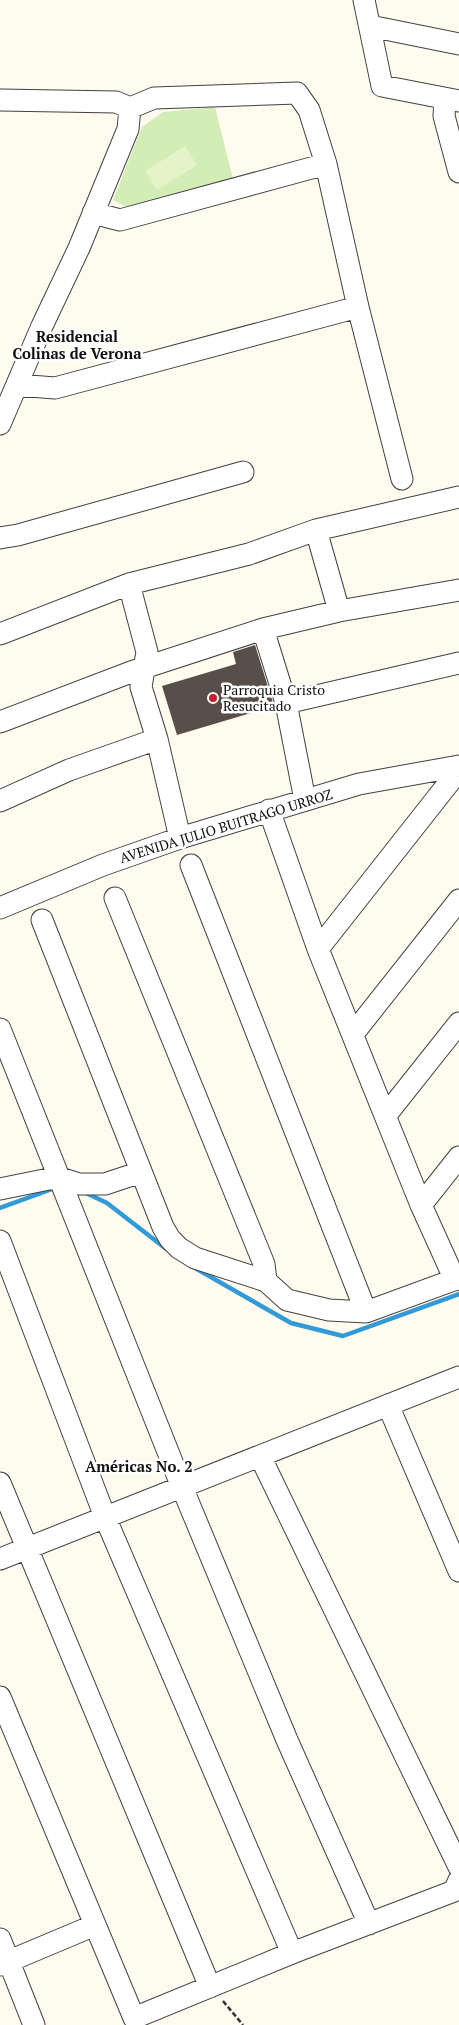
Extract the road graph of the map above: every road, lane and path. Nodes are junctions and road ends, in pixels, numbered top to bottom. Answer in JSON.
{"nodes":[{"id":1,"x":364,"y":0,"type":"edge"},
{"id":2,"x":370,"y":26,"type":"junction"},
{"id":3,"x":459,"y":44,"type":"edge"},
{"id":4,"x":0,"y":100,"type":"edge"},
{"id":5,"x":452,"y":101,"type":"edge"},
{"id":6,"x":130,"y":108,"type":"junction"},
{"id":7,"x":326,"y":164,"type":"junction"},
{"id":8,"x":459,"y":172,"type":"edge"},
{"id":9,"x":93,"y":213,"type":"junction"},
{"id":10,"x":358,"y":307,"type":"junction"},
{"id":11,"x":18,"y":385,"type":"junction"},
{"id":12,"x":0,"y":424,"type":"edge"},
{"id":13,"x":243,"y":472,"type":"dead end"},
{"id":14,"x":402,"y":479,"type":"dead end"},
{"id":15,"x":459,"y":497,"type":"edge"},
{"id":16,"x":316,"y":530,"type":"junction"},
{"id":17,"x":0,"y":538,"type":"edge"},
{"id":18,"x":129,"y":584,"type":"junction"},
{"id":19,"x":459,"y":590,"type":"edge"},
{"id":20,"x":339,"y":611,"type":"junction"},
{"id":21,"x":264,"y":629,"type":"junction"},
{"id":22,"x":0,"y":634,"type":"edge"},
{"id":23,"x":459,"y":663,"type":"edge"},
{"id":24,"x":143,"y":668,"type":"junction"},
{"id":25,"x":286,"y":703,"type":"junction"},
{"id":26,"x":0,"y":722,"type":"edge"},
{"id":27,"x":157,"y":738,"type":"junction"},
{"id":28,"x":459,"y":766,"type":"edge"},
{"id":29,"x":459,"y":770,"type":"edge"},
{"id":30,"x":305,"y":800,"type":"junction"},
{"id":31,"x":0,"y":801,"type":"edge"},
{"id":32,"x":269,"y":810,"type":"junction"},
{"id":33,"x":180,"y":838,"type":"junction"},
{"id":34,"x":191,"y":865,"type":"dead end"},
{"id":35,"x":115,"y":898,"type":"dead end"},
{"id":36,"x":459,"y":900,"type":"edge"},
{"id":37,"x":0,"y":908,"type":"edge"},
{"id":38,"x":42,"y":920,"type":"dead end"},
{"id":39,"x":318,"y":949,"type":"junction"},
{"id":40,"x":459,"y":1023,"type":"edge"},
{"id":41,"x":0,"y":1029,"type":"edge"},
{"id":42,"x":353,"y":1034,"type":"junction"},
{"id":43,"x":386,"y":1116,"type":"junction"},
{"id":44,"x":459,"y":1157,"type":"edge"},
{"id":45,"x":141,"y":1172,"type":"junction"},
{"id":46,"x":61,"y":1180,"type":"junction"},
{"id":47,"x":0,"y":1190,"type":"edge"},
{"id":48,"x":422,"y":1205,"type":"junction"},
{"id":49,"x":0,"y":1241,"type":"edge"},
{"id":50,"x":457,"y":1279,"type":"edge"},
{"id":51,"x":266,"y":1281,"type":"junction"},
{"id":52,"x":366,"y":1312,"type":"junction"},
{"id":53,"x":459,"y":1377,"type":"edge"},
{"id":54,"x":388,"y":1405,"type":"junction"},
{"id":55,"x":260,"y":1456,"type":"junction"},
{"id":56,"x":0,"y":1483,"type":"edge"},
{"id":57,"x":182,"y":1487,"type":"junction"},
{"id":58,"x":105,"y":1517,"type":"junction"},
{"id":59,"x":26,"y":1548,"type":"junction"},
{"id":60,"x":0,"y":1559,"type":"edge"},
{"id":61,"x":459,"y":1571,"type":"edge"},
{"id":62,"x":0,"y":1697,"type":"edge"},
{"id":63,"x":459,"y":1867,"type":"edge"},
{"id":64,"x":459,"y":1880,"type":"edge"},
{"id":65,"x":95,"y":1924,"type":"junction"},
{"id":66,"x":369,"y":1924,"type":"junction"},
{"id":67,"x":0,"y":1939,"type":"edge"},
{"id":68,"x":292,"y":1953,"type":"junction"},
{"id":69,"x":4,"y":1963,"type":"edge"},
{"id":70,"x":210,"y":1987,"type":"junction"},
{"id":71,"x":34,"y":2025,"type":"edge"},
{"id":72,"x":242,"y":2025,"type":"edge"}],
"edges":[{"from":1,"to":2,"type":"street"},
{"from":2,"to":3,"type":"street"},
{"from":2,"to":5,"type":"street"},
{"from":4,"to":6,"type":"street"},
{"from":5,"to":8,"type":"street"},
{"from":6,"to":7,"type":"street"},
{"from":6,"to":9,"type":"street"},
{"from":7,"to":9,"type":"street"},
{"from":7,"to":10,"type":"street"},
{"from":9,"to":11,"type":"street"},
{"from":10,"to":11,"type":"street"},
{"from":10,"to":14,"type":"street"},
{"from":11,"to":12,"type":"street"},
{"from":13,"to":17,"type":"street"},
{"from":15,"to":16,"type":"street"},
{"from":16,"to":18,"type":"street"},
{"from":16,"to":20,"type":"street"},
{"from":18,"to":22,"type":"street"},
{"from":18,"to":24,"type":"street"},
{"from":19,"to":20,"type":"street"},
{"from":20,"to":21,"type":"street"},
{"from":21,"to":24,"type":"street"},
{"from":21,"to":25,"type":"street"},
{"from":23,"to":25,"type":"street"},
{"from":24,"to":26,"type":"street"},
{"from":24,"to":27,"type":"street"},
{"from":25,"to":30,"type":"street"},
{"from":27,"to":31,"type":"street"},
{"from":27,"to":33,"type":"street"},
{"from":28,"to":30,"type":"street","name":"AVENIDA JULIO BUITRAGO URROZ"},
{"from":29,"to":39,"type":"street"},
{"from":30,"to":32,"type":"street","name":"AVENIDA JULIO BUITRAGO URROZ"},
{"from":32,"to":33,"type":"street","name":"AVENIDA JULIO BUITRAGO URROZ"},
{"from":32,"to":39,"type":"street"},
{"from":33,"to":37,"type":"street","name":"AVENIDA JULIO BUITRAGO URROZ"},
{"from":34,"to":52,"type":"street"},
{"from":35,"to":51,"type":"street"},
{"from":36,"to":42,"type":"street"},
{"from":38,"to":45,"type":"street"},
{"from":39,"to":42,"type":"street"},
{"from":40,"to":43,"type":"street"},
{"from":41,"to":46,"type":"street"},
{"from":42,"to":43,"type":"street"},
{"from":43,"to":48,"type":"street"},
{"from":44,"to":48,"type":"street"},
{"from":45,"to":46,"type":"street"},
{"from":45,"to":51,"type":"street"},
{"from":46,"to":47,"type":"street"},
{"from":46,"to":57,"type":"street"},
{"from":48,"to":50,"type":"street"},
{"from":49,"to":58,"type":"street"},
{"from":50,"to":52,"type":"street"},
{"from":51,"to":52,"type":"street"},
{"from":53,"to":54,"type":"street"},
{"from":54,"to":55,"type":"street"},
{"from":54,"to":61,"type":"street"},
{"from":55,"to":57,"type":"street"},
{"from":55,"to":63,"type":"street"},
{"from":56,"to":59,"type":"street"},
{"from":57,"to":58,"type":"street"},
{"from":57,"to":66,"type":"street"},
{"from":58,"to":59,"type":"street"},
{"from":58,"to":68,"type":"street"},
{"from":59,"to":60,"type":"street"},
{"from":59,"to":70,"type":"street"},
{"from":62,"to":65,"type":"street"},
{"from":64,"to":66,"type":"street"},
{"from":65,"to":69,"type":"street"},
{"from":65,"to":70,"type":"street"},
{"from":66,"to":68,"type":"street"},
{"from":67,"to":69,"type":"street"},
{"from":68,"to":70,"type":"street"},
{"from":69,"to":71,"type":"street"},
{"from":70,"to":72,"type":"path"}]}
